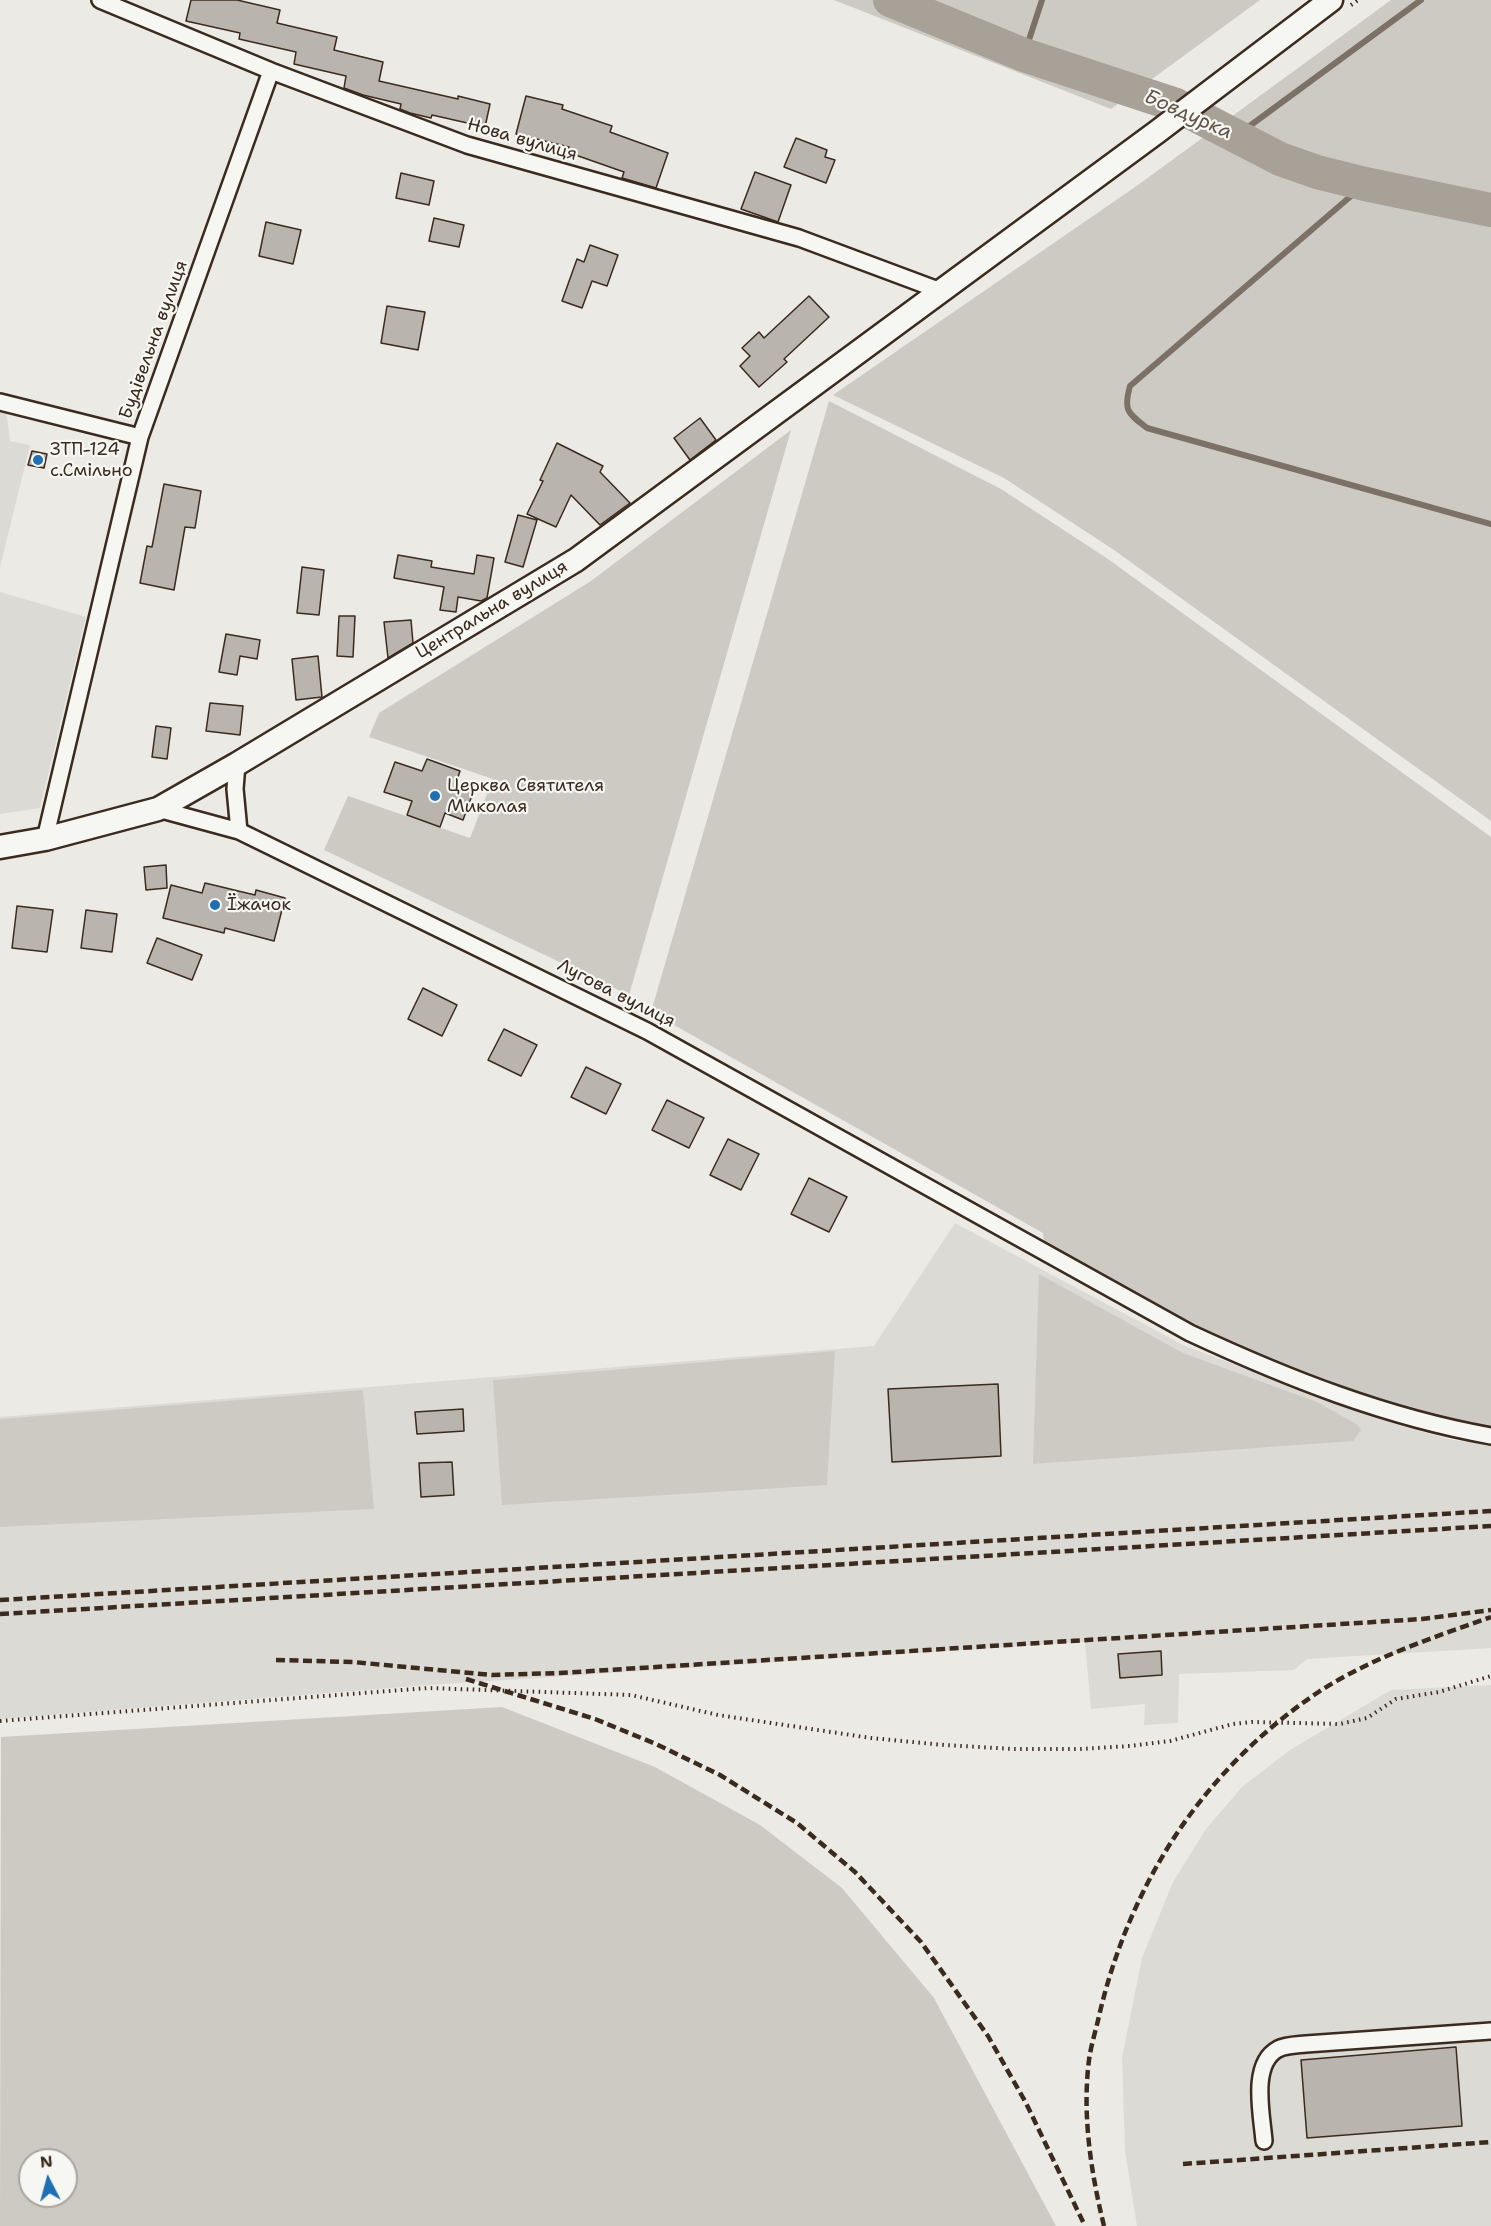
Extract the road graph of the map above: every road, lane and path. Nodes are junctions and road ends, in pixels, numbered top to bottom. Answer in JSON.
{"nodes":[{"id":1,"x":100,"y":0,"type":"edge"},
{"id":2,"x":1331,"y":0,"type":"edge"},
{"id":3,"x":271,"y":71,"type":"junction"},
{"id":4,"x":941,"y":291,"type":"junction"},
{"id":5,"x":0,"y":402,"type":"edge"},
{"id":6,"x":140,"y":437,"type":"junction"},
{"id":7,"x":237,"y":764,"type":"junction"},
{"id":8,"x":158,"y":809,"type":"junction"},
{"id":9,"x":239,"y":831,"type":"junction"},
{"id":10,"x":45,"y":839,"type":"junction"},
{"id":11,"x":0,"y":848,"type":"edge"},
{"id":12,"x":1491,"y":1437,"type":"edge"},
{"id":13,"x":1491,"y":1676,"type":"edge"},
{"id":14,"x":0,"y":1721,"type":"edge"},
{"id":15,"x":1491,"y":2031,"type":"edge"},
{"id":16,"x":1264,"y":2141,"type":"dead end"}],
"edges":[{"from":1,"to":3,"type":"street","name":"Нова вулиця"},
{"from":2,"to":4,"type":"street","name":"Центральна вулиця"},
{"from":3,"to":4,"type":"street","name":"Нова вулиця"},
{"from":3,"to":6,"type":"street","name":"Будівельна вулиця"},
{"from":4,"to":7,"type":"street","name":"Центральна вулиця"},
{"from":5,"to":6,"type":"street"},
{"from":6,"to":10,"type":"street","name":"Будівельна вулиця"},
{"from":7,"to":8,"type":"street","name":"Центральна вулиця"},
{"from":7,"to":9,"type":"street"},
{"from":8,"to":9,"type":"street","name":"Лугова вулиця"},
{"from":8,"to":10,"type":"street","name":"Центральна вулиця"},
{"from":9,"to":12,"type":"street","name":"Лугова вулиця"},
{"from":10,"to":11,"type":"street","name":"Центральна вулиця"},
{"from":13,"to":14,"type":"path"},
{"from":15,"to":16,"type":"street"}]}
